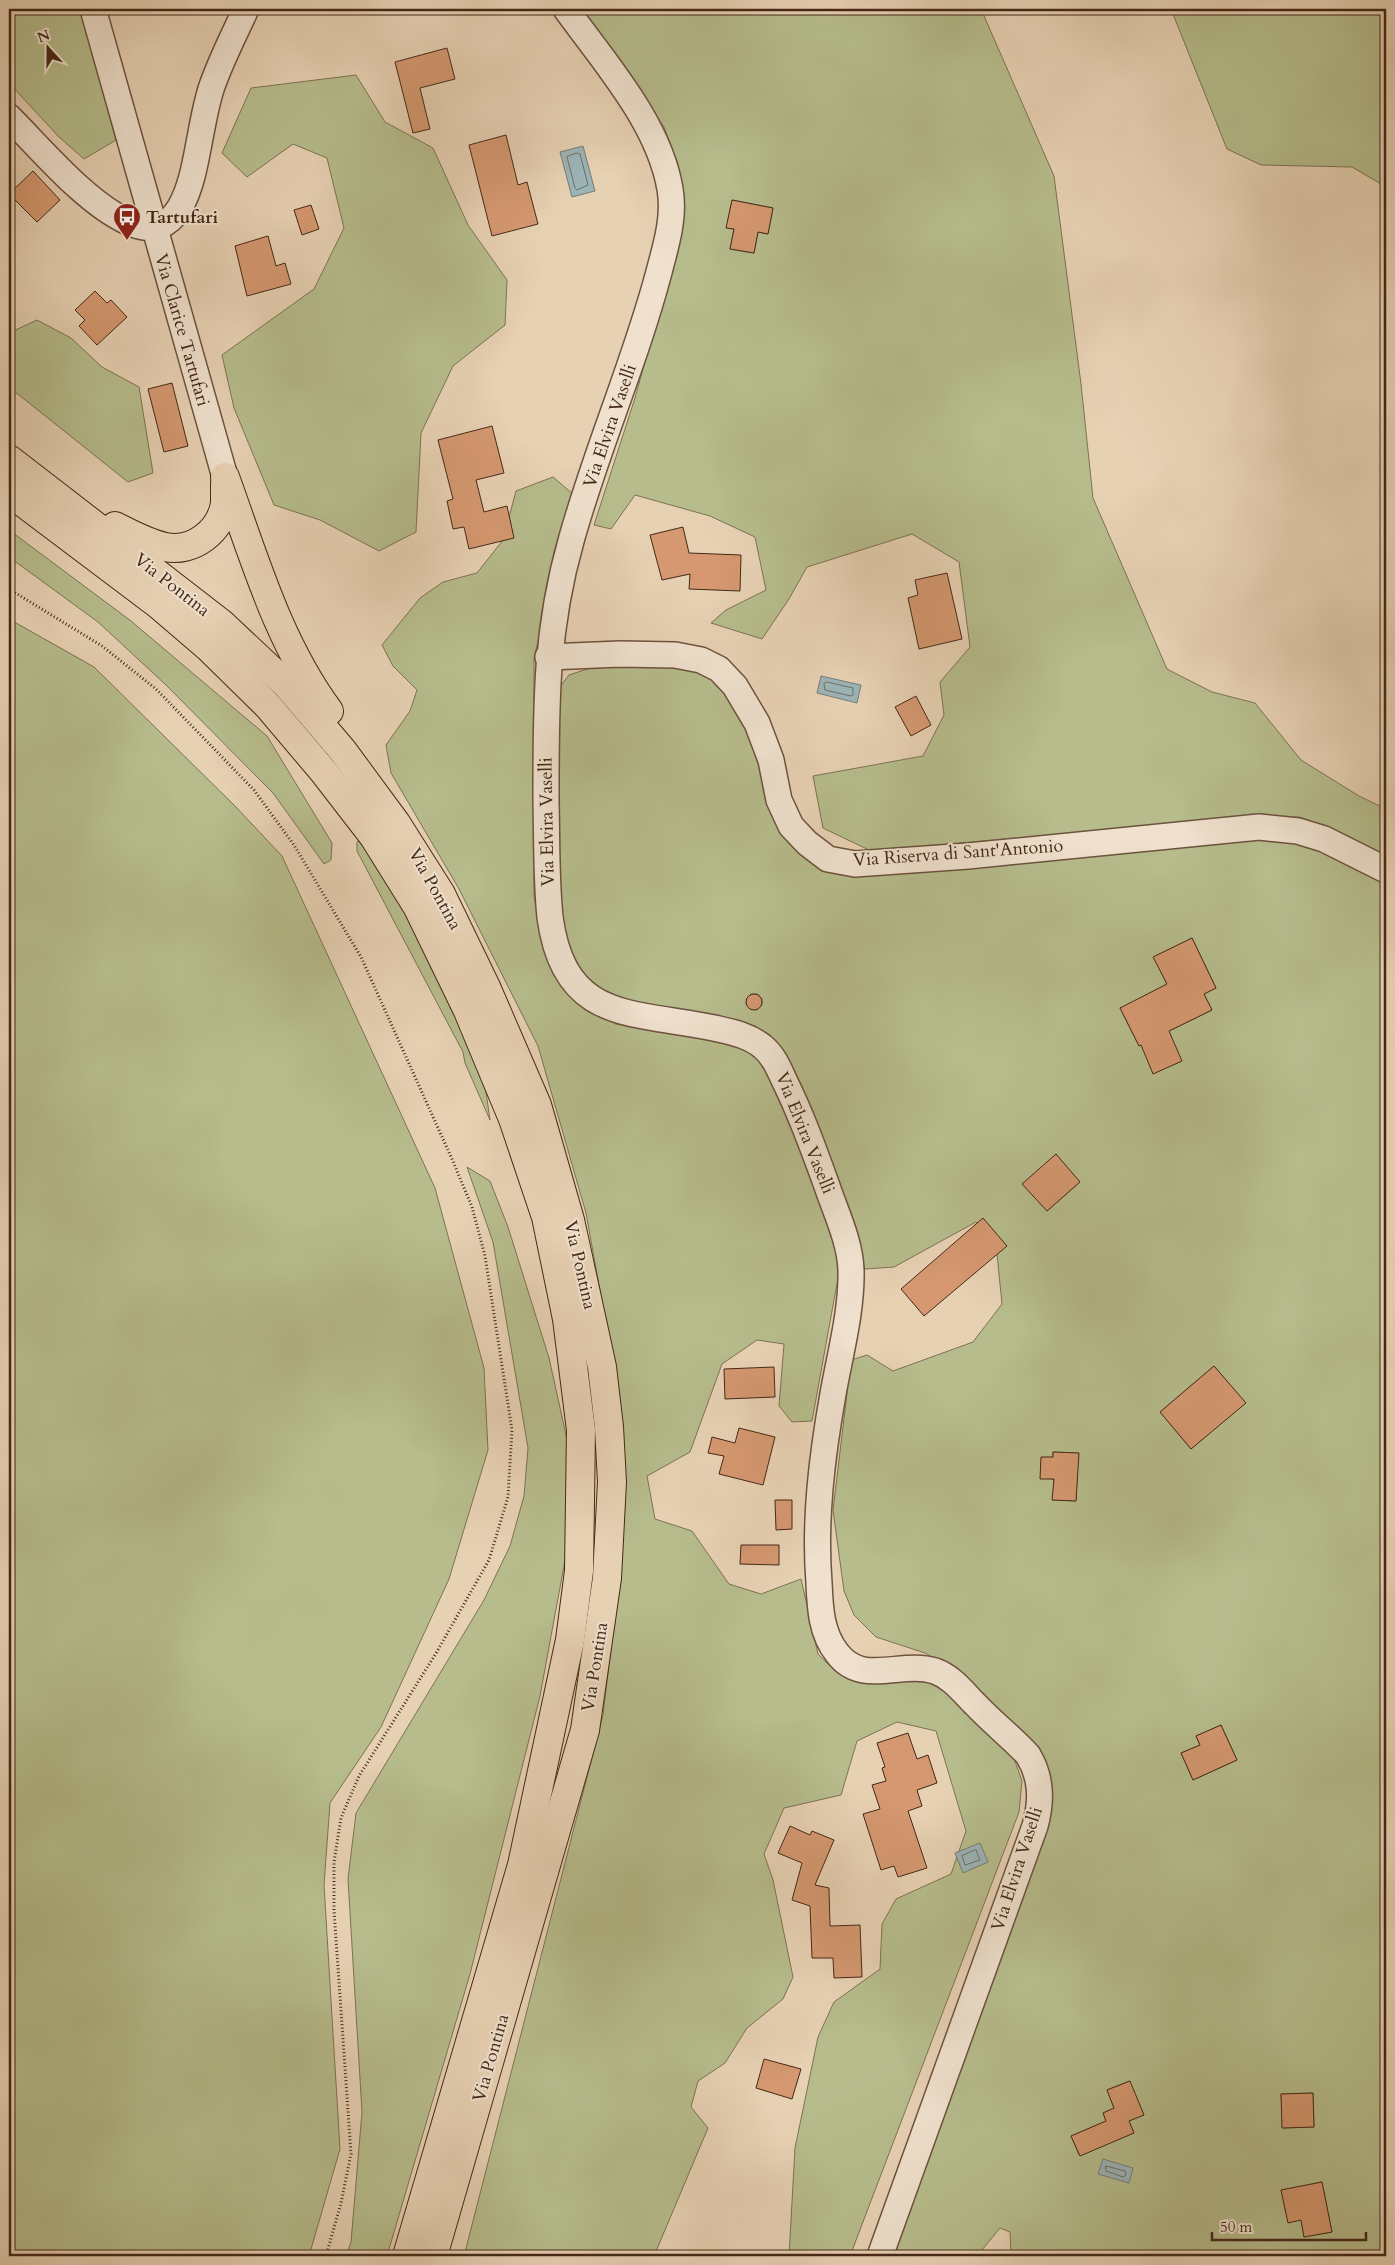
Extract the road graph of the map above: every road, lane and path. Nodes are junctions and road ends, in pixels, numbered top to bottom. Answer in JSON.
{"nodes":[{"id":1,"x":93,"y":9,"type":"edge"},
{"id":2,"x":246,"y":9,"type":"edge"},
{"id":3,"x":566,"y":9,"type":"edge"},
{"id":4,"x":9,"y":117,"type":"edge"},
{"id":5,"x":153,"y":227,"type":"junction"},
{"id":6,"x":9,"y":459,"type":"edge"},
{"id":7,"x":224,"y":477,"type":"junction"},
{"id":8,"x":9,"y":492,"type":"edge"},
{"id":9,"x":65,"y":502,"type":"junction"},
{"id":10,"x":9,"y":589,"type":"edge"},
{"id":11,"x":548,"y":657,"type":"junction"},
{"id":12,"x":396,"y":823,"type":"junction"},
{"id":13,"x":1386,"y":870,"type":"edge"},
{"id":14,"x":326,"y":2256,"type":"edge"},
{"id":15,"x":407,"y":2256,"type":"edge"},
{"id":16,"x":433,"y":2256,"type":"edge"},
{"id":17,"x":880,"y":2256,"type":"edge"}],
"edges":[{"from":1,"to":5,"type":"street","name":"Via Clarice Tartufari"},
{"from":2,"to":5,"type":"street"},
{"from":3,"to":11,"type":"street","name":"Via Elvira Vaselli"},
{"from":4,"to":5,"type":"street"},
{"from":5,"to":7,"type":"street","name":"Via Clarice Tartufari"},
{"from":6,"to":9,"type":"highway","name":"Via Pontina"},
{"from":7,"to":9,"type":"highway"},
{"from":7,"to":12,"type":"highway"},
{"from":8,"to":15,"type":"highway","name":"Via Pontina"},
{"from":9,"to":12,"type":"highway","name":"Via Pontina"},
{"from":10,"to":14,"type":"path"},
{"from":11,"to":13,"type":"street","name":"Via Riserva di Sant'Antonio"},
{"from":11,"to":17,"type":"street","name":"Via Elvira Vaselli"},
{"from":12,"to":16,"type":"highway","name":"Via Pontina"}]}
